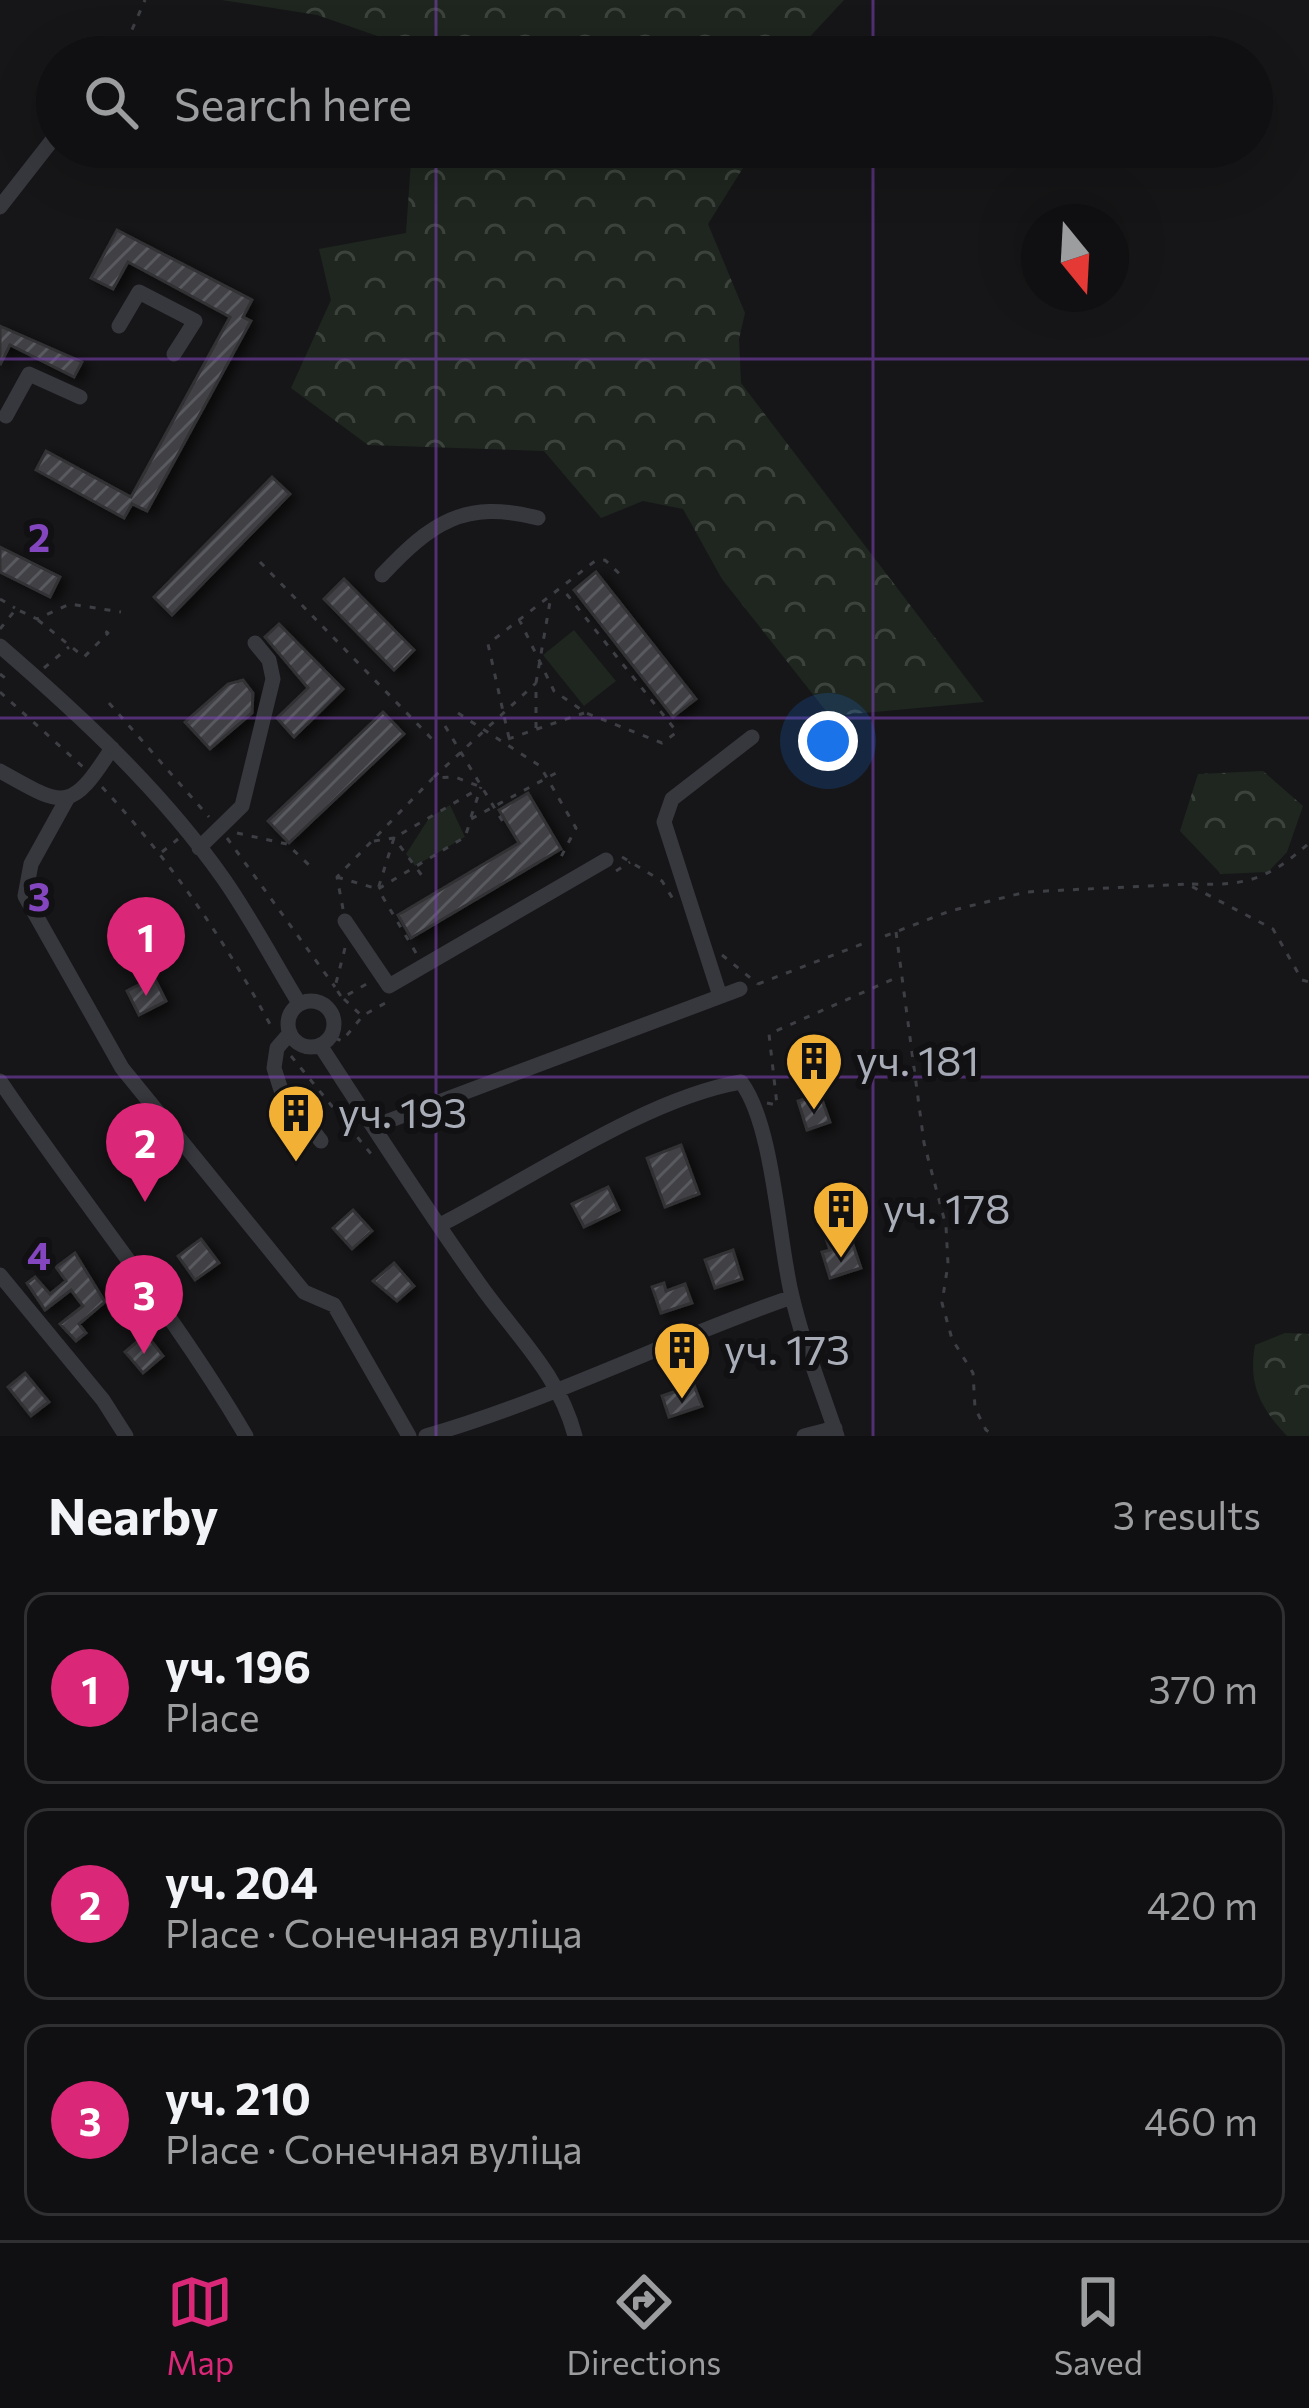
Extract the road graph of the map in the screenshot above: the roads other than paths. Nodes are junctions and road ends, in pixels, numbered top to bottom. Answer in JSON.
{"nodes":[{"id":1,"x":36,"y":161,"type":"edge"},
{"id":2,"x":0,"y":207,"type":"edge"},
{"id":3,"x":118,"y":326,"type":"dead end"},
{"id":4,"x":174,"y":353,"type":"dead end"},
{"id":5,"x":80,"y":397,"type":"dead end"},
{"id":6,"x":6,"y":416,"type":"dead end"},
{"id":7,"x":538,"y":518,"type":"dead end"},
{"id":8,"x":382,"y":575,"type":"dead end"},
{"id":9,"x":255,"y":644,"type":"dead end"},
{"id":10,"x":0,"y":646,"type":"edge"},
{"id":11,"x":752,"y":737,"type":"dead end"},
{"id":12,"x":112,"y":748,"type":"junction"},
{"id":13,"x":0,"y":771,"type":"edge"},
{"id":14,"x":67,"y":800,"type":"junction"},
{"id":15,"x":200,"y":848,"type":"junction"},
{"id":16,"x":606,"y":860,"type":"dead end"},
{"id":17,"x":345,"y":921,"type":"road end"},
{"id":18,"x":740,"y":988,"type":"road end"},
{"id":19,"x":720,"y":996,"type":"junction"},
{"id":20,"x":299,"y":1004,"type":"junction"},
{"id":21,"x":290,"y":1034,"type":"junction"},
{"id":22,"x":326,"y":1041,"type":"junction"},
{"id":23,"x":0,"y":1081,"type":"edge"},
{"id":24,"x":375,"y":1126,"type":"junction"},
{"id":25,"x":321,"y":1141,"type":"dead end"},
{"id":26,"x":440,"y":1225,"type":"junction"},
{"id":27,"x":0,"y":1274,"type":"edge"},
{"id":28,"x":792,"y":1298,"type":"junction"},
{"id":29,"x":558,"y":1387,"type":"junction"},
{"id":30,"x":836,"y":1432,"type":"edge"},
{"id":31,"x":126,"y":1436,"type":"edge"},
{"id":32,"x":247,"y":1436,"type":"edge"},
{"id":33,"x":410,"y":1436,"type":"edge"},
{"id":34,"x":426,"y":1436,"type":"edge"},
{"id":35,"x":575,"y":1436,"type":"edge"},
{"id":36,"x":803,"y":1436,"type":"edge"}],
"edges":[{"from":1,"to":2,"type":"street"},
{"from":3,"to":4,"type":"street"},
{"from":5,"to":6,"type":"street"},
{"from":7,"to":8,"type":"street"},
{"from":9,"to":15,"type":"street"},
{"from":10,"to":12,"type":"street"},
{"from":11,"to":19,"type":"street"},
{"from":12,"to":14,"type":"street"},
{"from":12,"to":15,"type":"street"},
{"from":13,"to":14,"type":"street"},
{"from":14,"to":33,"type":"street"},
{"from":15,"to":20,"type":"street"},
{"from":16,"to":17,"type":"street"},
{"from":18,"to":19,"type":"street"},
{"from":19,"to":24,"type":"street"},
{"from":20,"to":21,"type":"street"},
{"from":20,"to":22,"type":"street"},
{"from":21,"to":22,"type":"street"},
{"from":21,"to":25,"type":"street"},
{"from":22,"to":24,"type":"street"},
{"from":23,"to":32,"type":"street"},
{"from":24,"to":26,"type":"street"},
{"from":26,"to":28,"type":"street"},
{"from":26,"to":29,"type":"street"},
{"from":27,"to":31,"type":"street"},
{"from":28,"to":29,"type":"street"},
{"from":28,"to":30,"type":"street"},
{"from":29,"to":34,"type":"street"},
{"from":29,"to":35,"type":"street"},
{"from":30,"to":36,"type":"street"}]}
